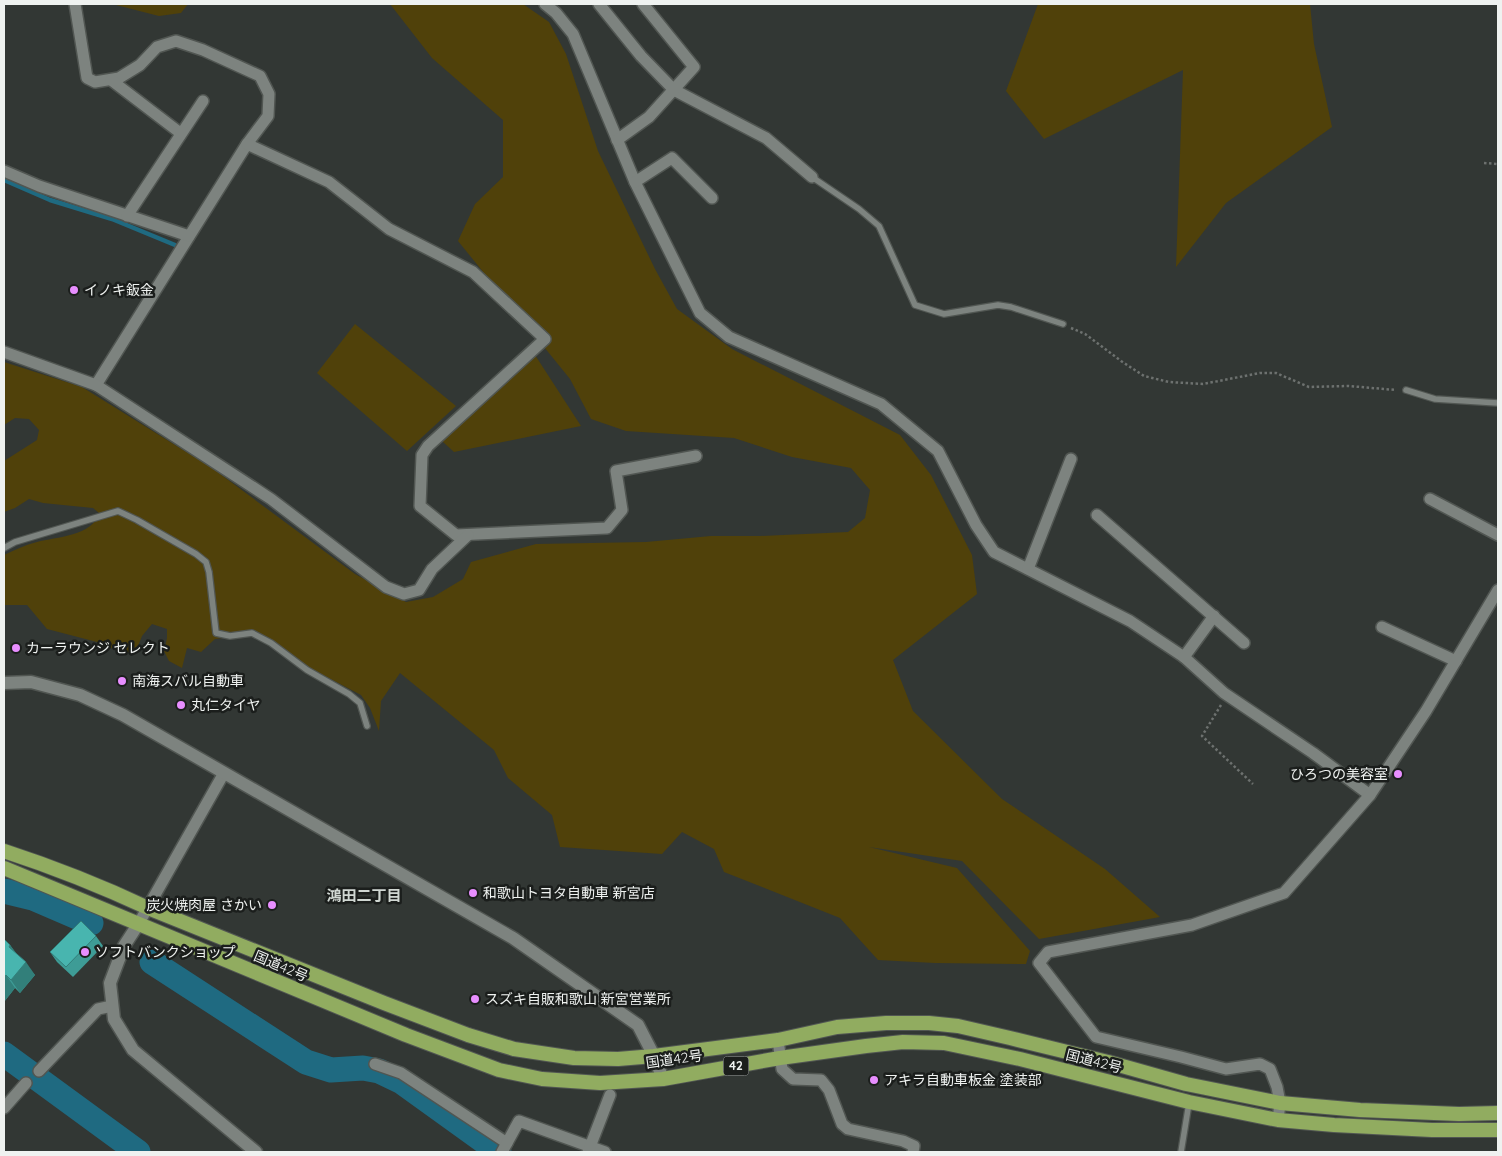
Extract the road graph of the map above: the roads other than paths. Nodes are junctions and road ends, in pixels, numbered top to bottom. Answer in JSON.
{"nodes":[{"id":1,"x":75,"y":4,"type":"edge"},
{"id":2,"x":545,"y":4,"type":"edge"},
{"id":3,"x":599,"y":4,"type":"edge"},
{"id":4,"x":643,"y":4,"type":"edge"},
{"id":5,"x":111,"y":80,"type":"junction"},
{"id":6,"x":674,"y":90,"type":"junction"},
{"id":7,"x":202,"y":101,"type":"dead end"},
{"id":8,"x":180,"y":135,"type":"junction"},
{"id":9,"x":617,"y":140,"type":"junction"},
{"id":10,"x":247,"y":144,"type":"junction"},
{"id":11,"x":4,"y":171,"type":"edge"},
{"id":12,"x":812,"y":177,"type":"joint"},
{"id":13,"x":635,"y":182,"type":"junction"},
{"id":14,"x":712,"y":198,"type":"dead end"},
{"id":15,"x":127,"y":216,"type":"junction"},
{"id":16,"x":189,"y":236,"type":"junction"},
{"id":17,"x":1063,"y":324,"type":"road end"},
{"id":18,"x":4,"y":352,"type":"edge"},
{"id":19,"x":96,"y":385,"type":"junction"},
{"id":20,"x":1406,"y":390,"type":"road end"},
{"id":21,"x":1498,"y":403,"type":"edge"},
{"id":22,"x":696,"y":456,"type":"dead end"},
{"id":23,"x":1071,"y":459,"type":"dead end"},
{"id":24,"x":1430,"y":499,"type":"dead end"},
{"id":25,"x":1097,"y":515,"type":"dead end"},
{"id":26,"x":468,"y":535,"type":"junction"},
{"id":27,"x":1498,"y":535,"type":"edge"},
{"id":28,"x":4,"y":548,"type":"edge"},
{"id":29,"x":1028,"y":569,"type":"junction"},
{"id":30,"x":1498,"y":590,"type":"edge"},
{"id":31,"x":1214,"y":616,"type":"junction"},
{"id":32,"x":1382,"y":627,"type":"dead end"},
{"id":33,"x":1244,"y":643,"type":"dead end"},
{"id":34,"x":1184,"y":657,"type":"junction"},
{"id":35,"x":1456,"y":661,"type":"junction"},
{"id":36,"x":4,"y":683,"type":"edge"},
{"id":37,"x":367,"y":726,"type":"dead end"},
{"id":38,"x":224,"y":773,"type":"junction"},
{"id":39,"x":1370,"y":795,"type":"junction"},
{"id":40,"x":4,"y":850,"type":"edge"},
{"id":41,"x":4,"y":868,"type":"edge"},
{"id":42,"x":148,"y":908,"type":"junction"},
{"id":43,"x":138,"y":923,"type":"junction"},
{"id":44,"x":112,"y":1006,"type":"junction"},
{"id":45,"x":778,"y":1040,"type":"junction"},
{"id":46,"x":654,"y":1056,"type":"junction"},
{"id":47,"x":780,"y":1058,"type":"junction"},
{"id":48,"x":375,"y":1064,"type":"dead end"},
{"id":49,"x":39,"y":1071,"type":"dead end"},
{"id":50,"x":663,"y":1079,"type":"junction"},
{"id":51,"x":26,"y":1083,"type":"dead end"},
{"id":52,"x":610,"y":1095,"type":"dead end"},
{"id":53,"x":1189,"y":1102,"type":"junction"},
{"id":54,"x":1280,"y":1103,"type":"junction"},
{"id":55,"x":4,"y":1108,"type":"edge"},
{"id":56,"x":1498,"y":1114,"type":"edge"},
{"id":57,"x":1278,"y":1120,"type":"junction"},
{"id":58,"x":1498,"y":1130,"type":"edge"},
{"id":59,"x":505,"y":1146,"type":"edge"},
{"id":60,"x":589,"y":1150,"type":"edge"},
{"id":61,"x":256,"y":1152,"type":"edge"},
{"id":62,"x":604,"y":1152,"type":"edge"},
{"id":63,"x":913,"y":1152,"type":"edge"},
{"id":64,"x":1181,"y":1152,"type":"edge"}],
"edges":[{"from":1,"to":5,"type":"street"},
{"from":2,"to":9,"type":"street"},
{"from":3,"to":6,"type":"street"},
{"from":4,"to":6,"type":"street"},
{"from":5,"to":8,"type":"street"},
{"from":5,"to":10,"type":"street"},
{"from":6,"to":9,"type":"street"},
{"from":6,"to":12,"type":"street"},
{"from":7,"to":8,"type":"street"},
{"from":8,"to":15,"type":"street"},
{"from":9,"to":13,"type":"street"},
{"from":10,"to":16,"type":"street"},
{"from":10,"to":26,"type":"street"},
{"from":11,"to":15,"type":"street"},
{"from":12,"to":17,"type":"lane"},
{"from":13,"to":14,"type":"street"},
{"from":13,"to":29,"type":"street"},
{"from":15,"to":16,"type":"street"},
{"from":16,"to":19,"type":"street"},
{"from":18,"to":19,"type":"street"},
{"from":19,"to":26,"type":"street"},
{"from":20,"to":21,"type":"lane"},
{"from":22,"to":26,"type":"street"},
{"from":23,"to":29,"type":"street"},
{"from":24,"to":27,"type":"street"},
{"from":25,"to":31,"type":"street"},
{"from":28,"to":37,"type":"lane"},
{"from":29,"to":34,"type":"street"},
{"from":30,"to":35,"type":"street"},
{"from":31,"to":33,"type":"street"},
{"from":31,"to":34,"type":"street"},
{"from":32,"to":35,"type":"street"},
{"from":34,"to":39,"type":"street"},
{"from":35,"to":39,"type":"street"},
{"from":36,"to":38,"type":"street"},
{"from":38,"to":42,"type":"street"},
{"from":38,"to":46,"type":"street"},
{"from":39,"to":54,"type":"street"},
{"from":40,"to":42,"type":"highway","name":"国道42号","number":"42"},
{"from":41,"to":43,"type":"highway","name":"国道42号","number":"42"},
{"from":42,"to":43,"type":"street"},
{"from":42,"to":46,"type":"highway","name":"国道42号","number":"42"},
{"from":43,"to":44,"type":"street"},
{"from":43,"to":50,"type":"highway","name":"国道42号","number":"42"},
{"from":44,"to":49,"type":"street"},
{"from":44,"to":61,"type":"street"},
{"from":45,"to":46,"type":"highway","name":"国道42号","number":"42"},
{"from":45,"to":47,"type":"street"},
{"from":45,"to":54,"type":"highway","name":"国道42号","number":"42"},
{"from":46,"to":50,"type":"street"},
{"from":47,"to":50,"type":"highway","name":"国道42号","number":"42"},
{"from":47,"to":53,"type":"highway","name":"国道42号","number":"42"},
{"from":47,"to":63,"type":"street"},
{"from":48,"to":59,"type":"street"},
{"from":51,"to":55,"type":"street"},
{"from":52,"to":60,"type":"street"},
{"from":53,"to":57,"type":"highway","name":"国道42号","number":"42"},
{"from":53,"to":64,"type":"lane"},
{"from":54,"to":56,"type":"highway","name":"国道42号","number":"42"},
{"from":54,"to":57,"type":"street"},
{"from":57,"to":58,"type":"highway","name":"国道42号","number":"42"},
{"from":59,"to":60,"type":"street"},
{"from":60,"to":62,"type":"street"}]}
